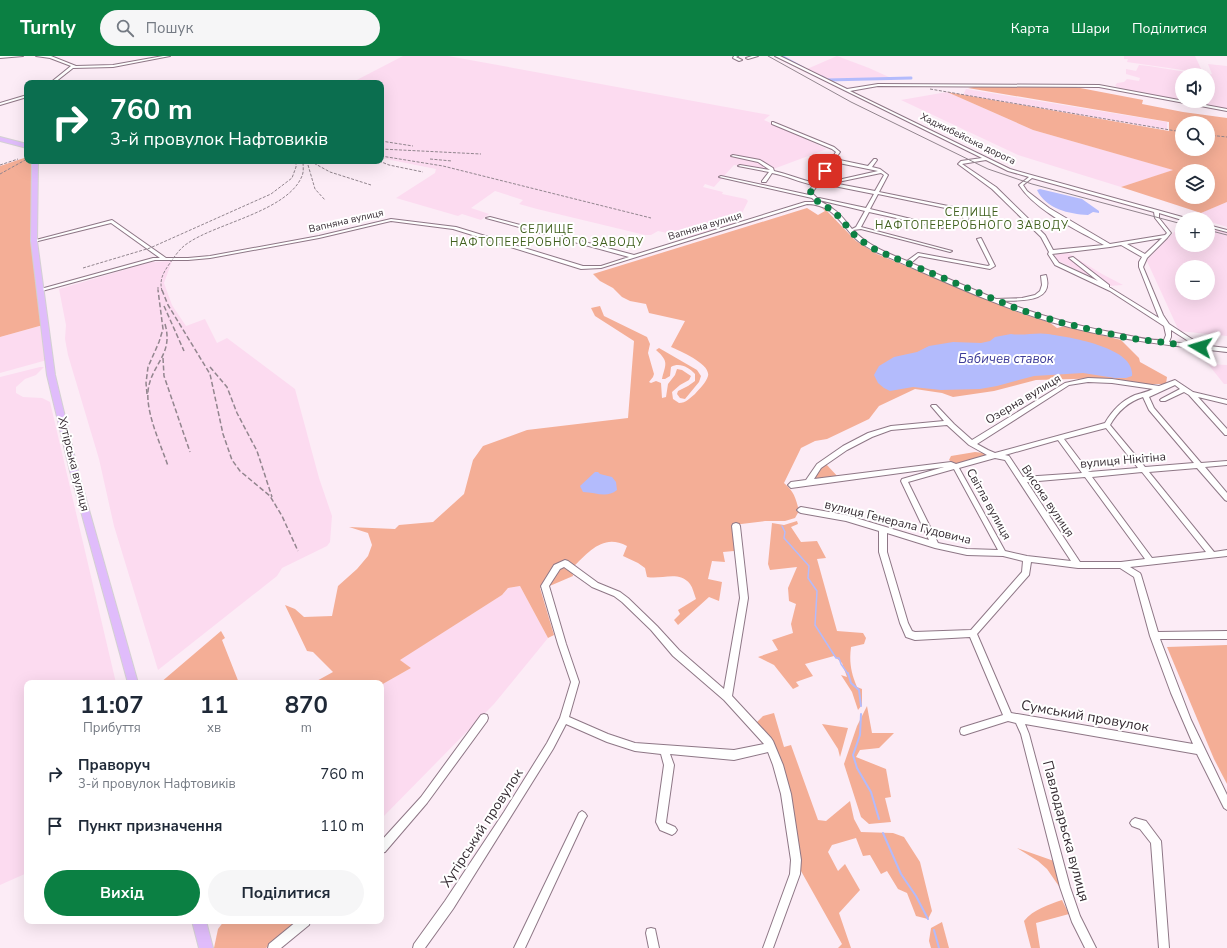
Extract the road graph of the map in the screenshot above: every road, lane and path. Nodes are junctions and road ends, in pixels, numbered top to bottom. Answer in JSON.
{"nodes":[{"id":1,"x":9,"y":56,"type":"edge"},
{"id":2,"x":20,"y":56,"type":"edge"},
{"id":3,"x":38,"y":56,"type":"edge"},
{"id":4,"x":168,"y":56,"type":"edge"},
{"id":5,"x":736,"y":56,"type":"edge"},
{"id":6,"x":756,"y":56,"type":"edge"},
{"id":7,"x":777,"y":56,"type":"edge"},
{"id":8,"x":1,"y":57,"type":"edge"},
{"id":9,"x":748,"y":58,"type":"dead end"},
{"id":10,"x":740,"y":60,"type":"dead end"},
{"id":11,"x":72,"y":67,"type":"junction"},
{"id":12,"x":56,"y":80,"type":"edge"},
{"id":13,"x":847,"y":90,"type":"junction"},
{"id":14,"x":24,"y":97,"type":"edge"},
{"id":15,"x":0,"y":104,"type":"edge"},
{"id":16,"x":1227,"y":110,"type":"edge"},
{"id":17,"x":773,"y":122,"type":"dead end"},
{"id":18,"x":0,"y":139,"type":"edge"},
{"id":19,"x":24,"y":145,"type":"edge"},
{"id":20,"x":733,"y":156,"type":"dead end"},
{"id":21,"x":985,"y":159,"type":"junction"},
{"id":22,"x":832,"y":160,"type":"junction"},
{"id":23,"x":875,"y":160,"type":"dead end"},
{"id":24,"x":35,"y":164,"type":"edge"},
{"id":25,"x":740,"y":166,"type":"dead end"},
{"id":26,"x":870,"y":167,"type":"junction"},
{"id":27,"x":772,"y":171,"type":"junction"},
{"id":28,"x":882,"y":172,"type":"junction"},
{"id":29,"x":1030,"y":176,"type":"junction"},
{"id":30,"x":721,"y":177,"type":"dead end"},
{"id":31,"x":764,"y":181,"type":"dead end"},
{"id":32,"x":817,"y":183,"type":"junction"},
{"id":33,"x":829,"y":183,"type":"junction"},
{"id":34,"x":876,"y":193,"type":"junction"},
{"id":35,"x":815,"y":197,"type":"junction"},
{"id":36,"x":820,"y":204,"type":"junction"},
{"id":37,"x":867,"y":210,"type":"junction"},
{"id":38,"x":1156,"y":211,"type":"junction"},
{"id":39,"x":1175,"y":216,"type":"edge"},
{"id":40,"x":488,"y":218,"type":"dead end"},
{"id":41,"x":967,"y":219,"type":"dead end"},
{"id":42,"x":942,"y":227,"type":"dead end"},
{"id":43,"x":1215,"y":228,"type":"edge"},
{"id":44,"x":856,"y":229,"type":"junction"},
{"id":45,"x":850,"y":230,"type":"junction"},
{"id":46,"x":1227,"y":231,"type":"edge"},
{"id":47,"x":1167,"y":236,"type":"junction"},
{"id":48,"x":979,"y":239,"type":"dead end"},
{"id":49,"x":34,"y":241,"type":"junction"},
{"id":50,"x":1123,"y":244,"type":"junction"},
{"id":51,"x":1110,"y":246,"type":"junction"},
{"id":52,"x":950,"y":251,"type":"dead end"},
{"id":53,"x":1051,"y":252,"type":"junction"},
{"id":54,"x":1145,"y":256,"type":"junction"},
{"id":55,"x":634,"y":257,"type":"junction"},
{"id":56,"x":164,"y":258,"type":"junction"},
{"id":57,"x":1071,"y":258,"type":"dead end"},
{"id":58,"x":908,"y":263,"type":"junction"},
{"id":59,"x":1044,"y":276,"type":"dead end"},
{"id":60,"x":40,"y":290,"type":"junction"},
{"id":61,"x":1112,"y":290,"type":"junction"},
{"id":62,"x":996,"y":300,"type":"junction"},
{"id":63,"x":1167,"y":325,"type":"junction"},
{"id":64,"x":1164,"y":343,"type":"junction"},
{"id":65,"x":1200,"y":347,"type":"junction"},
{"id":66,"x":1227,"y":350,"type":"edge"},
{"id":67,"x":1158,"y":388,"type":"junction"},
{"id":68,"x":1184,"y":389,"type":"junction"},
{"id":69,"x":1150,"y":393,"type":"junction"},
{"id":70,"x":1191,"y":394,"type":"junction"},
{"id":71,"x":1163,"y":400,"type":"dead end"},
{"id":72,"x":1227,"y":402,"type":"edge"},
{"id":73,"x":934,"y":406,"type":"dead end"},
{"id":74,"x":948,"y":422,"type":"junction"},
{"id":75,"x":1107,"y":426,"type":"junction"},
{"id":76,"x":1227,"y":433,"type":"edge"},
{"id":77,"x":1060,"y":438,"type":"junction"},
{"id":78,"x":973,"y":442,"type":"junction"},
{"id":79,"x":996,"y":454,"type":"junction"},
{"id":80,"x":1227,"y":463,"type":"edge"},
{"id":81,"x":1198,"y":465,"type":"junction"},
{"id":82,"x":955,"y":466,"type":"junction"},
{"id":83,"x":1143,"y":470,"type":"junction"},
{"id":84,"x":1087,"y":474,"type":"junction"},
{"id":85,"x":1021,"y":480,"type":"junction"},
{"id":86,"x":809,"y":482,"type":"junction"},
{"id":87,"x":791,"y":485,"type":"dead end"},
{"id":88,"x":1227,"y":498,"type":"edge"},
{"id":89,"x":801,"y":510,"type":"dead end"},
{"id":90,"x":736,"y":526,"type":"dead end"},
{"id":91,"x":883,"y":530,"type":"junction"},
{"id":92,"x":935,"y":545,"type":"junction"},
{"id":93,"x":1003,"y":553,"type":"junction"},
{"id":94,"x":1227,"y":553,"type":"edge"},
{"id":95,"x":1212,"y":555,"type":"junction"},
{"id":96,"x":1027,"y":559,"type":"junction"},
{"id":97,"x":1150,"y":561,"type":"junction"},
{"id":98,"x":1140,"y":562,"type":"junction"},
{"id":99,"x":1078,"y":565,"type":"junction"},
{"id":100,"x":1121,"y":565,"type":"junction"},
{"id":101,"x":1137,"y":575,"type":"junction"},
{"id":102,"x":973,"y":633,"type":"junction"},
{"id":103,"x":1227,"y":634,"type":"edge"},
{"id":104,"x":1154,"y":636,"type":"junction"},
{"id":105,"x":132,"y":680,"type":"edge"},
{"id":106,"x":727,"y":697,"type":"junction"},
{"id":107,"x":1008,"y":717,"type":"junction"},
{"id":108,"x":484,"y":718,"type":"dead end"},
{"id":109,"x":564,"y":719,"type":"junction"},
{"id":110,"x":1019,"y":720,"type":"junction"},
{"id":111,"x":964,"y":731,"type":"dead end"},
{"id":112,"x":770,"y":747,"type":"junction"},
{"id":113,"x":664,"y":750,"type":"junction"},
{"id":114,"x":1199,"y":750,"type":"junction"},
{"id":115,"x":1227,"y":805,"type":"edge"},
{"id":116,"x":582,"y":816,"type":"dead end"},
{"id":117,"x":1135,"y":823,"type":"dead end"},
{"id":118,"x":672,"y":830,"type":"dead end"},
{"id":119,"x":384,"y":845,"type":"edge"},
{"id":120,"x":200,"y":924,"type":"edge"},
{"id":121,"x":301,"y":924,"type":"edge"},
{"id":122,"x":651,"y":934,"type":"dead end"},
{"id":123,"x":206,"y":948,"type":"edge"},
{"id":124,"x":274,"y":948,"type":"edge"},
{"id":125,"x":418,"y":948,"type":"edge"},
{"id":126,"x":519,"y":948,"type":"edge"},
{"id":127,"x":654,"y":948,"type":"edge"},
{"id":128,"x":768,"y":948,"type":"edge"},
{"id":129,"x":1091,"y":948,"type":"edge"},
{"id":130,"x":1164,"y":948,"type":"edge"}],
"edges":[{"from":1,"to":8,"type":"street"},
{"from":2,"to":8,"type":"street"},
{"from":3,"to":11,"type":"street"},
{"from":4,"to":11,"type":"street"},
{"from":5,"to":10,"type":"street"},
{"from":6,"to":9,"type":"street"},
{"from":7,"to":13,"type":"street","name":"Хаджибейська дорога"},
{"from":11,"to":12,"type":"street"},
{"from":13,"to":16,"type":"street"},
{"from":13,"to":21,"type":"street","name":"Хаджибейська дорога"},
{"from":14,"to":15,"type":"street"},
{"from":17,"to":22,"type":"street"},
{"from":18,"to":19,"type":"main road"},
{"from":20,"to":27,"type":"street"},
{"from":21,"to":29,"type":"street","name":"Хаджибейська дорога"},
{"from":21,"to":53,"type":"street"},
{"from":22,"to":26,"type":"street"},
{"from":22,"to":32,"type":"street"},
{"from":23,"to":26,"type":"street"},
{"from":24,"to":49,"type":"main road","name":"Хутірська вулиця"},
{"from":25,"to":27,"type":"street"},
{"from":26,"to":28,"type":"street"},
{"from":27,"to":31,"type":"street"},
{"from":27,"to":32,"type":"street"},
{"from":28,"to":33,"type":"street"},
{"from":28,"to":34,"type":"street"},
{"from":29,"to":38,"type":"street","name":"Хаджибейська дорога"},
{"from":29,"to":51,"type":"street"},
{"from":30,"to":35,"type":"street"},
{"from":32,"to":33,"type":"street"},
{"from":32,"to":35,"type":"street"},
{"from":33,"to":34,"type":"street"},
{"from":34,"to":37,"type":"street"},
{"from":34,"to":41,"type":"street"},
{"from":35,"to":36,"type":"street"},
{"from":35,"to":37,"type":"street"},
{"from":36,"to":45,"type":"street"},
{"from":36,"to":55,"type":"street","name":"Вапняна вулиця"},
{"from":37,"to":42,"type":"street"},
{"from":37,"to":44,"type":"street"},
{"from":38,"to":39,"type":"street","name":"Хаджибейська дорога"},
{"from":38,"to":47,"type":"street"},
{"from":40,"to":55,"type":"street"},
{"from":43,"to":46,"type":"street"},
{"from":44,"to":45,"type":"street"},
{"from":44,"to":52,"type":"street"},
{"from":45,"to":58,"type":"street"},
{"from":47,"to":50,"type":"street"},
{"from":47,"to":54,"type":"street"},
{"from":48,"to":58,"type":"street"},
{"from":49,"to":56,"type":"street"},
{"from":49,"to":60,"type":"main road","name":"Хутірська вулиця"},
{"from":50,"to":51,"type":"street"},
{"from":50,"to":54,"type":"street"},
{"from":51,"to":53,"type":"street"},
{"from":53,"to":61,"type":"street"},
{"from":54,"to":63,"type":"street"},
{"from":55,"to":56,"type":"street","name":"Вапняна вулиця"},
{"from":56,"to":60,"type":"street","name":"Вапняна вулиця"},
{"from":57,"to":61,"type":"street"},
{"from":58,"to":62,"type":"street"},
{"from":59,"to":62,"type":"street"},
{"from":60,"to":105,"type":"main road","name":"Хутірська вулиця"},
{"from":61,"to":63,"type":"street"},
{"from":62,"to":64,"type":"street"},
{"from":63,"to":64,"type":"street"},
{"from":63,"to":65,"type":"street"},
{"from":64,"to":65,"type":"street"},
{"from":65,"to":66,"type":"street"},
{"from":67,"to":68,"type":"street"},
{"from":67,"to":69,"type":"street"},
{"from":67,"to":78,"type":"street","name":"Озерна вулиця"},
{"from":68,"to":70,"type":"street"},
{"from":68,"to":71,"type":"street"},
{"from":69,"to":75,"type":"street"},
{"from":69,"to":81,"type":"street"},
{"from":70,"to":72,"type":"street"},
{"from":70,"to":76,"type":"street"},
{"from":73,"to":74,"type":"street","name":"Висока вулиця"},
{"from":74,"to":78,"type":"street","name":"Висока вулиця"},
{"from":74,"to":86,"type":"street"},
{"from":75,"to":77,"type":"street"},
{"from":75,"to":83,"type":"street"},
{"from":77,"to":79,"type":"street"},
{"from":77,"to":84,"type":"street"},
{"from":78,"to":79,"type":"street","name":"Висока вулиця"},
{"from":79,"to":82,"type":"street"},
{"from":79,"to":85,"type":"street","name":"Висока вулиця"},
{"from":80,"to":81,"type":"street","name":"вулиця Нікітіна"},
{"from":81,"to":83,"type":"street","name":"вулиця Нікітіна"},
{"from":81,"to":88,"type":"street"},
{"from":82,"to":86,"type":"street"},
{"from":82,"to":92,"type":"street"},
{"from":82,"to":93,"type":"street","name":"Світла вулиця"},
{"from":83,"to":84,"type":"street","name":"вулиця Нікітіна"},
{"from":83,"to":95,"type":"street"},
{"from":84,"to":85,"type":"street","name":"вулиця Нікітіна"},
{"from":84,"to":97,"type":"street"},
{"from":85,"to":99,"type":"street","name":"Висока вулиця"},
{"from":86,"to":87,"type":"street"},
{"from":89,"to":91,"type":"street","name":"вулиця Генерала Гудовича"},
{"from":90,"to":106,"type":"street"},
{"from":91,"to":92,"type":"street","name":"вулиця Генерала Гудовича"},
{"from":91,"to":102,"type":"street"},
{"from":92,"to":93,"type":"street","name":"вулиця Генерала Гудовича"},
{"from":93,"to":96,"type":"street","name":"вулиця Генерала Гудовича"},
{"from":94,"to":95,"type":"street","name":"вулиця Генерала Гудовича"},
{"from":95,"to":97,"type":"street","name":"вулиця Генерала Гудовича"},
{"from":96,"to":99,"type":"street","name":"вулиця Генерала Гудовича"},
{"from":96,"to":102,"type":"street"},
{"from":97,"to":98,"type":"street","name":"вулиця Генерала Гудовича"},
{"from":98,"to":100,"type":"street","name":"вулиця Генерала Гудовича"},
{"from":98,"to":101,"type":"street"},
{"from":99,"to":100,"type":"street","name":"вулиця Генерала Гудовича"},
{"from":100,"to":101,"type":"street"},
{"from":101,"to":104,"type":"street"},
{"from":102,"to":107,"type":"street","name":"Сумський провулок"},
{"from":103,"to":104,"type":"street"},
{"from":104,"to":114,"type":"street"},
{"from":106,"to":109,"type":"street","name":"Хутірський провулок"},
{"from":106,"to":112,"type":"street"},
{"from":107,"to":110,"type":"street","name":"Сумський провулок"},
{"from":107,"to":111,"type":"street"},
{"from":108,"to":119,"type":"street"},
{"from":109,"to":113,"type":"street"},
{"from":109,"to":125,"type":"street","name":"Хутірський провулок"},
{"from":110,"to":114,"type":"street","name":"Сумський провулок"},
{"from":110,"to":129,"type":"street","name":"Павлодарьска вулиця"},
{"from":112,"to":113,"type":"street"},
{"from":112,"to":128,"type":"street"},
{"from":113,"to":118,"type":"street"},
{"from":114,"to":115,"type":"street"},
{"from":116,"to":126,"type":"street"},
{"from":117,"to":130,"type":"street"},
{"from":120,"to":123,"type":"main road"},
{"from":121,"to":124,"type":"street"},
{"from":122,"to":127,"type":"street"}]}
